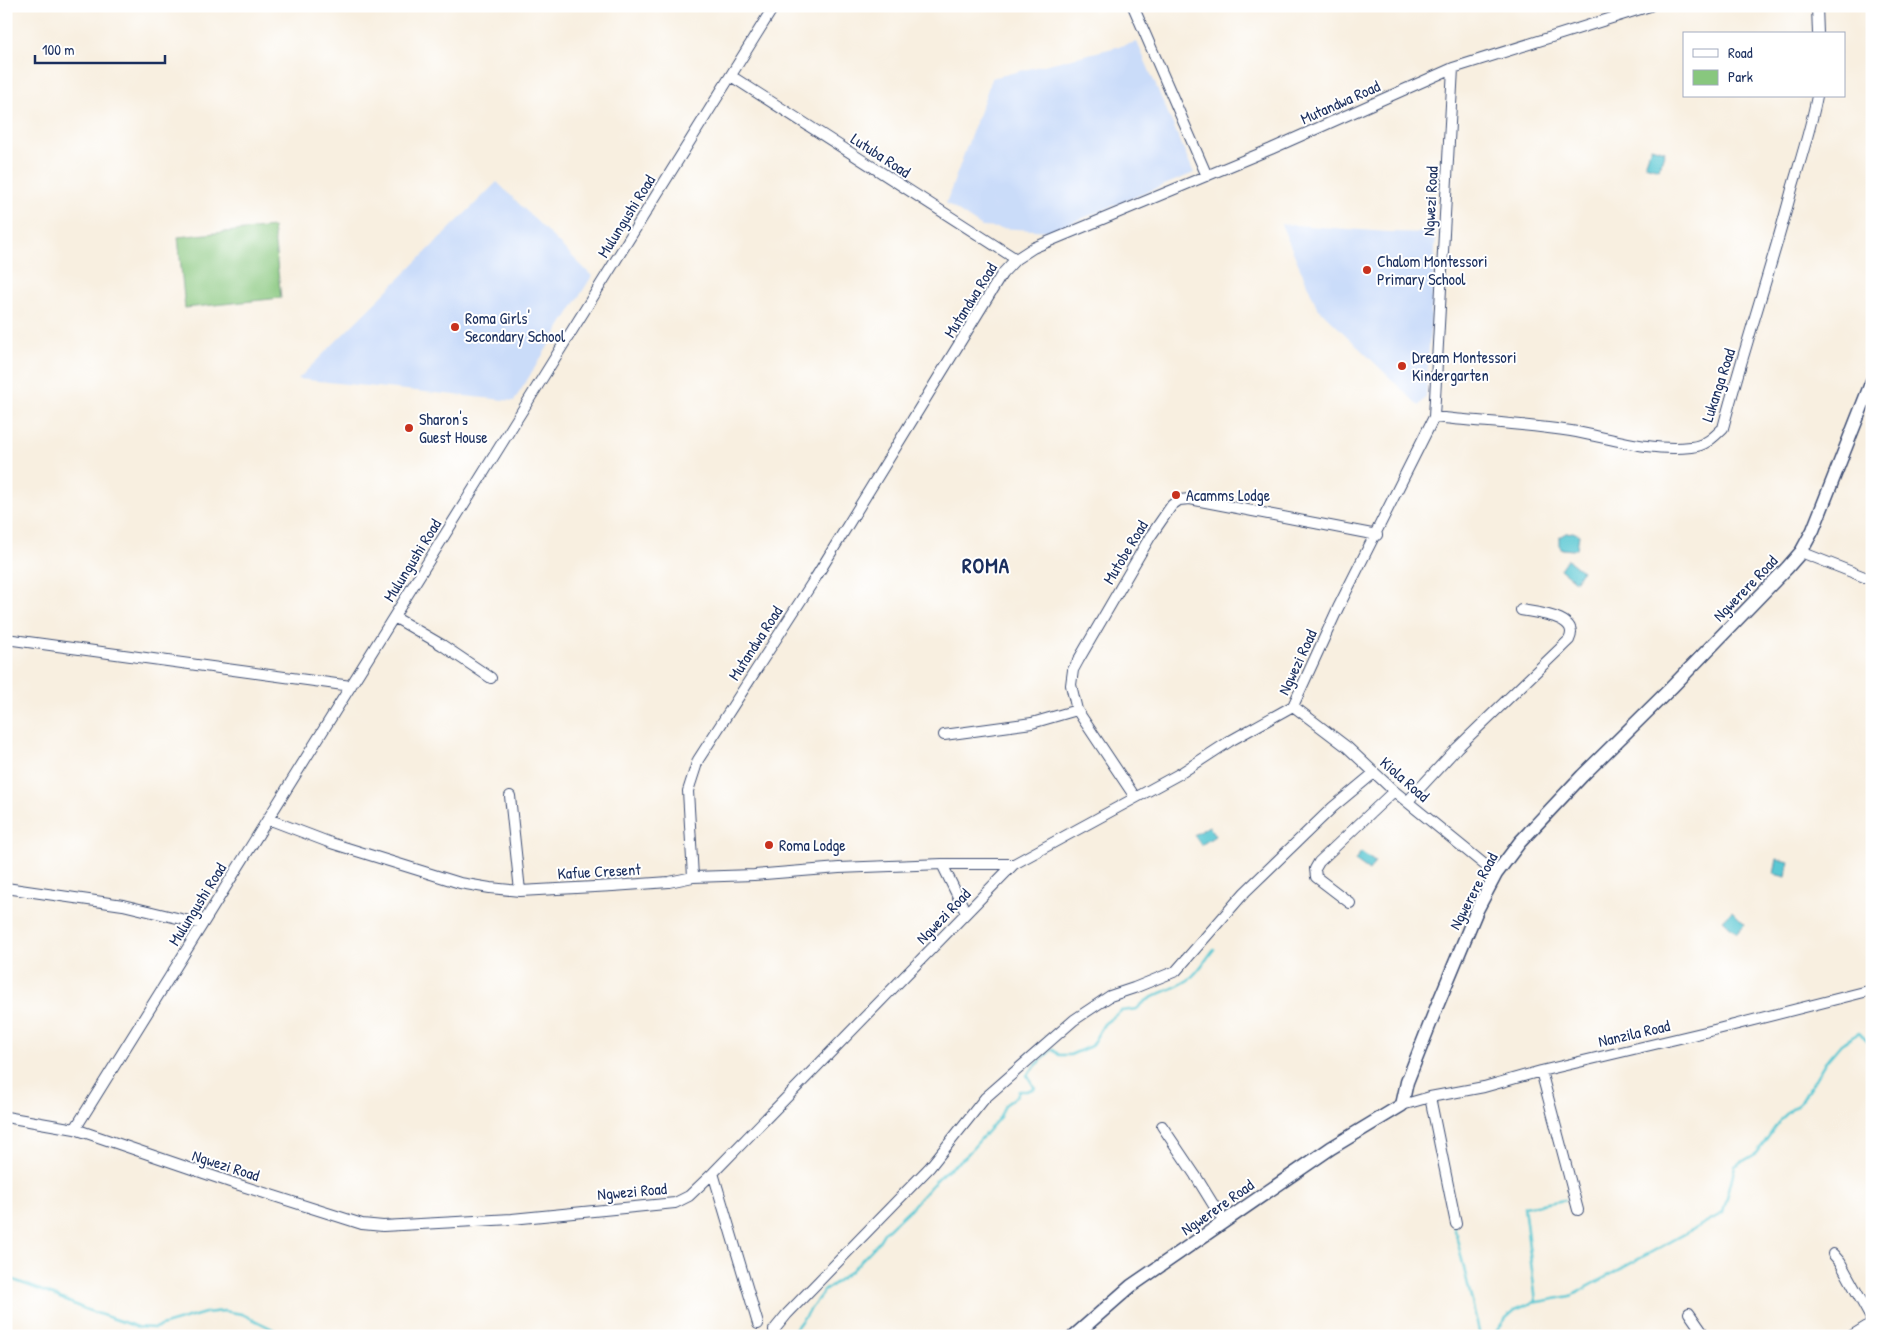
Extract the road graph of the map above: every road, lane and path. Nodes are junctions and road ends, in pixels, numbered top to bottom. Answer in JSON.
{"nodes":[{"id":1,"x":774,"y":6,"type":"edge"},
{"id":2,"x":1133,"y":6,"type":"edge"},
{"id":3,"x":1650,"y":6,"type":"edge"},
{"id":4,"x":1817,"y":6,"type":"edge"},
{"id":5,"x":1818,"y":32,"type":"edge"},
{"id":6,"x":1453,"y":68,"type":"junction"},
{"id":7,"x":731,"y":76,"type":"junction"},
{"id":8,"x":1817,"y":98,"type":"edge"},
{"id":9,"x":1207,"y":176,"type":"junction"},
{"id":10,"x":1016,"y":259,"type":"junction"},
{"id":11,"x":1872,"y":380,"type":"edge"},
{"id":12,"x":1434,"y":417,"type":"junction"},
{"id":13,"x":1376,"y":534,"type":"junction"},
{"id":14,"x":1801,"y":552,"type":"junction"},
{"id":15,"x":1872,"y":580,"type":"edge"},
{"id":16,"x":1521,"y":610,"type":"dead end"},
{"id":17,"x":394,"y":617,"type":"junction"},
{"id":18,"x":6,"y":639,"type":"edge"},
{"id":19,"x":491,"y":678,"type":"dead end"},
{"id":20,"x":351,"y":686,"type":"junction"},
{"id":21,"x":1294,"y":706,"type":"junction"},
{"id":22,"x":1077,"y":710,"type":"junction"},
{"id":23,"x":944,"y":735,"type":"dead end"},
{"id":24,"x":1374,"y":773,"type":"junction"},
{"id":25,"x":1394,"y":791,"type":"junction"},
{"id":26,"x":510,"y":796,"type":"dead end"},
{"id":27,"x":1135,"y":797,"type":"junction"},
{"id":28,"x":1408,"y":801,"type":"junction"},
{"id":29,"x":268,"y":819,"type":"junction"},
{"id":30,"x":942,"y":864,"type":"junction"},
{"id":31,"x":1014,"y":864,"type":"junction"},
{"id":32,"x":1496,"y":874,"type":"junction"},
{"id":33,"x":693,"y":877,"type":"junction"},
{"id":34,"x":6,"y":888,"type":"edge"},
{"id":35,"x":520,"y":891,"type":"junction"},
{"id":36,"x":1350,"y":903,"type":"dead end"},
{"id":37,"x":966,"y":913,"type":"junction"},
{"id":38,"x":202,"y":924,"type":"junction"},
{"id":39,"x":1872,"y":990,"type":"edge"},
{"id":40,"x":1541,"y":1071,"type":"junction"},
{"id":41,"x":1430,"y":1097,"type":"junction"},
{"id":42,"x":1402,"y":1105,"type":"junction"},
{"id":43,"x":6,"y":1117,"type":"edge"},
{"id":44,"x":1162,"y":1126,"type":"dead end"},
{"id":45,"x":75,"y":1129,"type":"junction"},
{"id":46,"x":713,"y":1173,"type":"junction"},
{"id":47,"x":1578,"y":1210,"type":"dead end"},
{"id":48,"x":1224,"y":1222,"type":"junction"},
{"id":49,"x":1456,"y":1224,"type":"dead end"},
{"id":50,"x":1832,"y":1254,"type":"dead end"},
{"id":51,"x":1689,"y":1314,"type":"dead end"},
{"id":52,"x":1872,"y":1322,"type":"edge"},
{"id":53,"x":758,"y":1324,"type":"dead end"},
{"id":54,"x":776,"y":1336,"type":"edge"},
{"id":55,"x":1074,"y":1336,"type":"edge"},
{"id":56,"x":1705,"y":1336,"type":"edge"},
{"id":57,"x":1851,"y":1336,"type":"edge"}],
"edges":[{"from":1,"to":7,"type":"street","name":"Mulungushi Road"},
{"from":2,"to":9,"type":"street"},
{"from":3,"to":6,"type":"street","name":"Mutandwa Road"},
{"from":4,"to":5,"type":"street"},
{"from":6,"to":9,"type":"street","name":"Mutandwa Road"},
{"from":6,"to":12,"type":"street","name":"Ngwezi Road"},
{"from":7,"to":10,"type":"street","name":"Lutuba Road"},
{"from":7,"to":17,"type":"street","name":"Mulungushi Road"},
{"from":8,"to":12,"type":"street","name":"Lukanga Road"},
{"from":9,"to":10,"type":"street","name":"Mutandwa Road"},
{"from":10,"to":33,"type":"street","name":"Mutandwa Road"},
{"from":11,"to":14,"type":"street","name":"Ngwerere Road"},
{"from":12,"to":13,"type":"street","name":"Ngwezi Road"},
{"from":13,"to":21,"type":"street","name":"Ngwezi Road"},
{"from":13,"to":22,"type":"street","name":"Mutobe Road"},
{"from":14,"to":15,"type":"street"},
{"from":14,"to":32,"type":"street","name":"Ngwerere Road"},
{"from":16,"to":28,"type":"street"},
{"from":17,"to":19,"type":"street"},
{"from":17,"to":20,"type":"street","name":"Mulungushi Road"},
{"from":18,"to":20,"type":"street"},
{"from":20,"to":29,"type":"street","name":"Mulungushi Road"},
{"from":21,"to":24,"type":"street","name":"Kiola Road"},
{"from":21,"to":27,"type":"street","name":"Ngwezi Road"},
{"from":22,"to":23,"type":"street"},
{"from":22,"to":27,"type":"street","name":"Mutobe Road"},
{"from":24,"to":25,"type":"street","name":"Kiola Road"},
{"from":24,"to":54,"type":"street"},
{"from":25,"to":28,"type":"street","name":"Kiola Road"},
{"from":25,"to":36,"type":"street"},
{"from":26,"to":35,"type":"street"},
{"from":27,"to":31,"type":"street","name":"Ngwezi Road"},
{"from":28,"to":32,"type":"street","name":"Kiola Road"},
{"from":29,"to":35,"type":"street","name":"Kafue Cresent"},
{"from":29,"to":38,"type":"street","name":"Mulungushi Road"},
{"from":30,"to":31,"type":"street","name":"Kafue Cresent"},
{"from":30,"to":33,"type":"street","name":"Kafue Cresent"},
{"from":30,"to":37,"type":"street"},
{"from":31,"to":37,"type":"street","name":"Ngwezi Road"},
{"from":32,"to":42,"type":"street","name":"Ngwerere Road"},
{"from":33,"to":35,"type":"street","name":"Kafue Cresent"},
{"from":34,"to":38,"type":"street"},
{"from":37,"to":46,"type":"street","name":"Ngwezi Road"},
{"from":38,"to":45,"type":"street","name":"Mulungushi Road"},
{"from":39,"to":40,"type":"street","name":"Nanzila Road"},
{"from":40,"to":41,"type":"street","name":"Nanzila Road"},
{"from":40,"to":47,"type":"street"},
{"from":41,"to":42,"type":"street","name":"Nanzila Road"},
{"from":41,"to":49,"type":"street"},
{"from":42,"to":48,"type":"street","name":"Ngwerere Road"},
{"from":43,"to":45,"type":"street","name":"Ngwezi Road"},
{"from":44,"to":48,"type":"street"},
{"from":45,"to":46,"type":"street","name":"Ngwezi Road"},
{"from":46,"to":53,"type":"street"},
{"from":48,"to":55,"type":"street","name":"Ngwerere Road"},
{"from":50,"to":52,"type":"street"},
{"from":51,"to":56,"type":"street"},
{"from":52,"to":57,"type":"street"}]}
